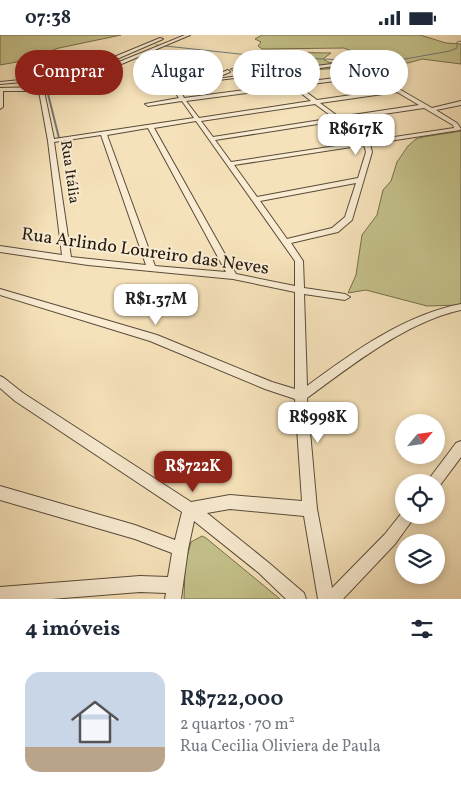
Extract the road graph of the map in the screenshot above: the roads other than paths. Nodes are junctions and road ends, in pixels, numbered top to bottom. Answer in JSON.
{"nodes":[{"id":1,"x":188,"y":35,"type":"edge"},
{"id":2,"x":164,"y":38,"type":"dead end"},
{"id":3,"x":123,"y":63,"type":"edge"},
{"id":4,"x":228,"y":71,"type":"dead end"},
{"id":5,"x":223,"y":73,"type":"edge"},
{"id":6,"x":0,"y":83,"type":"edge"},
{"id":7,"x":15,"y":89,"type":"edge"},
{"id":8,"x":0,"y":90,"type":"edge"},
{"id":9,"x":233,"y":93,"type":"edge"},
{"id":10,"x":46,"y":95,"type":"edge"},
{"id":11,"x":180,"y":95,"type":"edge"},
{"id":12,"x":307,"y":95,"type":"edge"},
{"id":13,"x":364,"y":95,"type":"edge"},
{"id":14,"x":406,"y":95,"type":"edge"},
{"id":15,"x":183,"y":99,"type":"junction"},
{"id":16,"x":316,"y":102,"type":"junction"},
{"id":17,"x":461,"y":103,"type":"edge"},
{"id":18,"x":148,"y":104,"type":"dead end"},
{"id":19,"x":425,"y":106,"type":"junction"},
{"id":20,"x":0,"y":107,"type":"edge"},
{"id":21,"x":431,"y":110,"type":"junction"},
{"id":22,"x":198,"y":118,"type":"junction"},
{"id":23,"x":338,"y":119,"type":"junction"},
{"id":24,"x":150,"y":126,"type":"junction"},
{"id":25,"x":102,"y":133,"type":"junction"},
{"id":26,"x":211,"y":139,"type":"junction"},
{"id":27,"x":51,"y":141,"type":"junction"},
{"id":28,"x":367,"y":142,"type":"junction"},
{"id":29,"x":230,"y":164,"type":"junction"},
{"id":30,"x":360,"y":180,"type":"junction"},
{"id":31,"x":255,"y":200,"type":"junction"},
{"id":32,"x":286,"y":242,"type":"junction"},
{"id":33,"x":0,"y":249,"type":"edge"},
{"id":34,"x":67,"y":259,"type":"junction"},
{"id":35,"x":151,"y":267,"type":"junction"},
{"id":36,"x":232,"y":277,"type":"junction"},
{"id":37,"x":298,"y":290,"type":"junction"},
{"id":38,"x":0,"y":292,"type":"edge"},
{"id":39,"x":345,"y":297,"type":"dead end"},
{"id":40,"x":461,"y":307,"type":"edge"},
{"id":41,"x":0,"y":381,"type":"edge"},
{"id":42,"x":301,"y":396,"type":"junction"},
{"id":43,"x":461,"y":447,"type":"edge"},
{"id":44,"x":441,"y":474,"type":"edge"},
{"id":45,"x":0,"y":493,"type":"edge"},
{"id":46,"x":190,"y":509,"type":"junction"},
{"id":47,"x":310,"y":509,"type":"junction"},
{"id":48,"x":401,"y":524,"type":"edge"},
{"id":49,"x":180,"y":549,"type":"junction"},
{"id":50,"x":174,"y":592,"type":"edge"},
{"id":51,"x":0,"y":595,"type":"edge"},
{"id":52,"x":298,"y":599,"type":"edge"},
{"id":53,"x":326,"y":599,"type":"edge"},
{"id":54,"x":332,"y":599,"type":"edge"}],
"edges":[{"from":1,"to":3,"type":"street"},
{"from":2,"to":6,"type":"street"},
{"from":4,"to":5,"type":"street"},
{"from":7,"to":8,"type":"street"},
{"from":8,"to":20,"type":"street"},
{"from":9,"to":15,"type":"street"},
{"from":10,"to":27,"type":"street","name":"Rua Itália"},
{"from":11,"to":15,"type":"street"},
{"from":12,"to":16,"type":"street"},
{"from":13,"to":16,"type":"street"},
{"from":14,"to":19,"type":"street"},
{"from":15,"to":18,"type":"street"},
{"from":15,"to":22,"type":"street"},
{"from":16,"to":22,"type":"street"},
{"from":16,"to":23,"type":"street"},
{"from":17,"to":21,"type":"street"},
{"from":19,"to":21,"type":"street"},
{"from":19,"to":23,"type":"street"},
{"from":21,"to":28,"type":"street"},
{"from":22,"to":24,"type":"street"},
{"from":22,"to":26,"type":"street"},
{"from":23,"to":26,"type":"street"},
{"from":23,"to":28,"type":"street"},
{"from":24,"to":25,"type":"street"},
{"from":24,"to":36,"type":"street"},
{"from":25,"to":27,"type":"street"},
{"from":25,"to":35,"type":"street"},
{"from":26,"to":29,"type":"street"},
{"from":27,"to":34,"type":"street","name":"Rua Itália"},
{"from":28,"to":29,"type":"street"},
{"from":28,"to":30,"type":"street"},
{"from":29,"to":31,"type":"street"},
{"from":30,"to":31,"type":"street"},
{"from":30,"to":32,"type":"street"},
{"from":31,"to":32,"type":"street"},
{"from":32,"to":37,"type":"street"},
{"from":33,"to":34,"type":"street","name":"Rua Arlindo Loureiro das Neves"},
{"from":34,"to":35,"type":"street","name":"Rua Arlindo Loureiro das Neves"},
{"from":35,"to":36,"type":"street","name":"Rua Arlindo Loureiro das Neves"},
{"from":36,"to":37,"type":"street","name":"Rua Arlindo Loureiro das Neves"},
{"from":37,"to":39,"type":"street","name":"Rua Arlindo Loureiro das Neves"},
{"from":37,"to":42,"type":"street"},
{"from":38,"to":42,"type":"street"},
{"from":40,"to":42,"type":"street"},
{"from":41,"to":46,"type":"street"},
{"from":42,"to":47,"type":"street"},
{"from":43,"to":44,"type":"street"},
{"from":45,"to":49,"type":"street"},
{"from":46,"to":47,"type":"street"},
{"from":46,"to":49,"type":"street"},
{"from":46,"to":52,"type":"street"},
{"from":47,"to":53,"type":"street"},
{"from":48,"to":54,"type":"street"},
{"from":49,"to":50,"type":"street"},
{"from":50,"to":51,"type":"street"}]}
